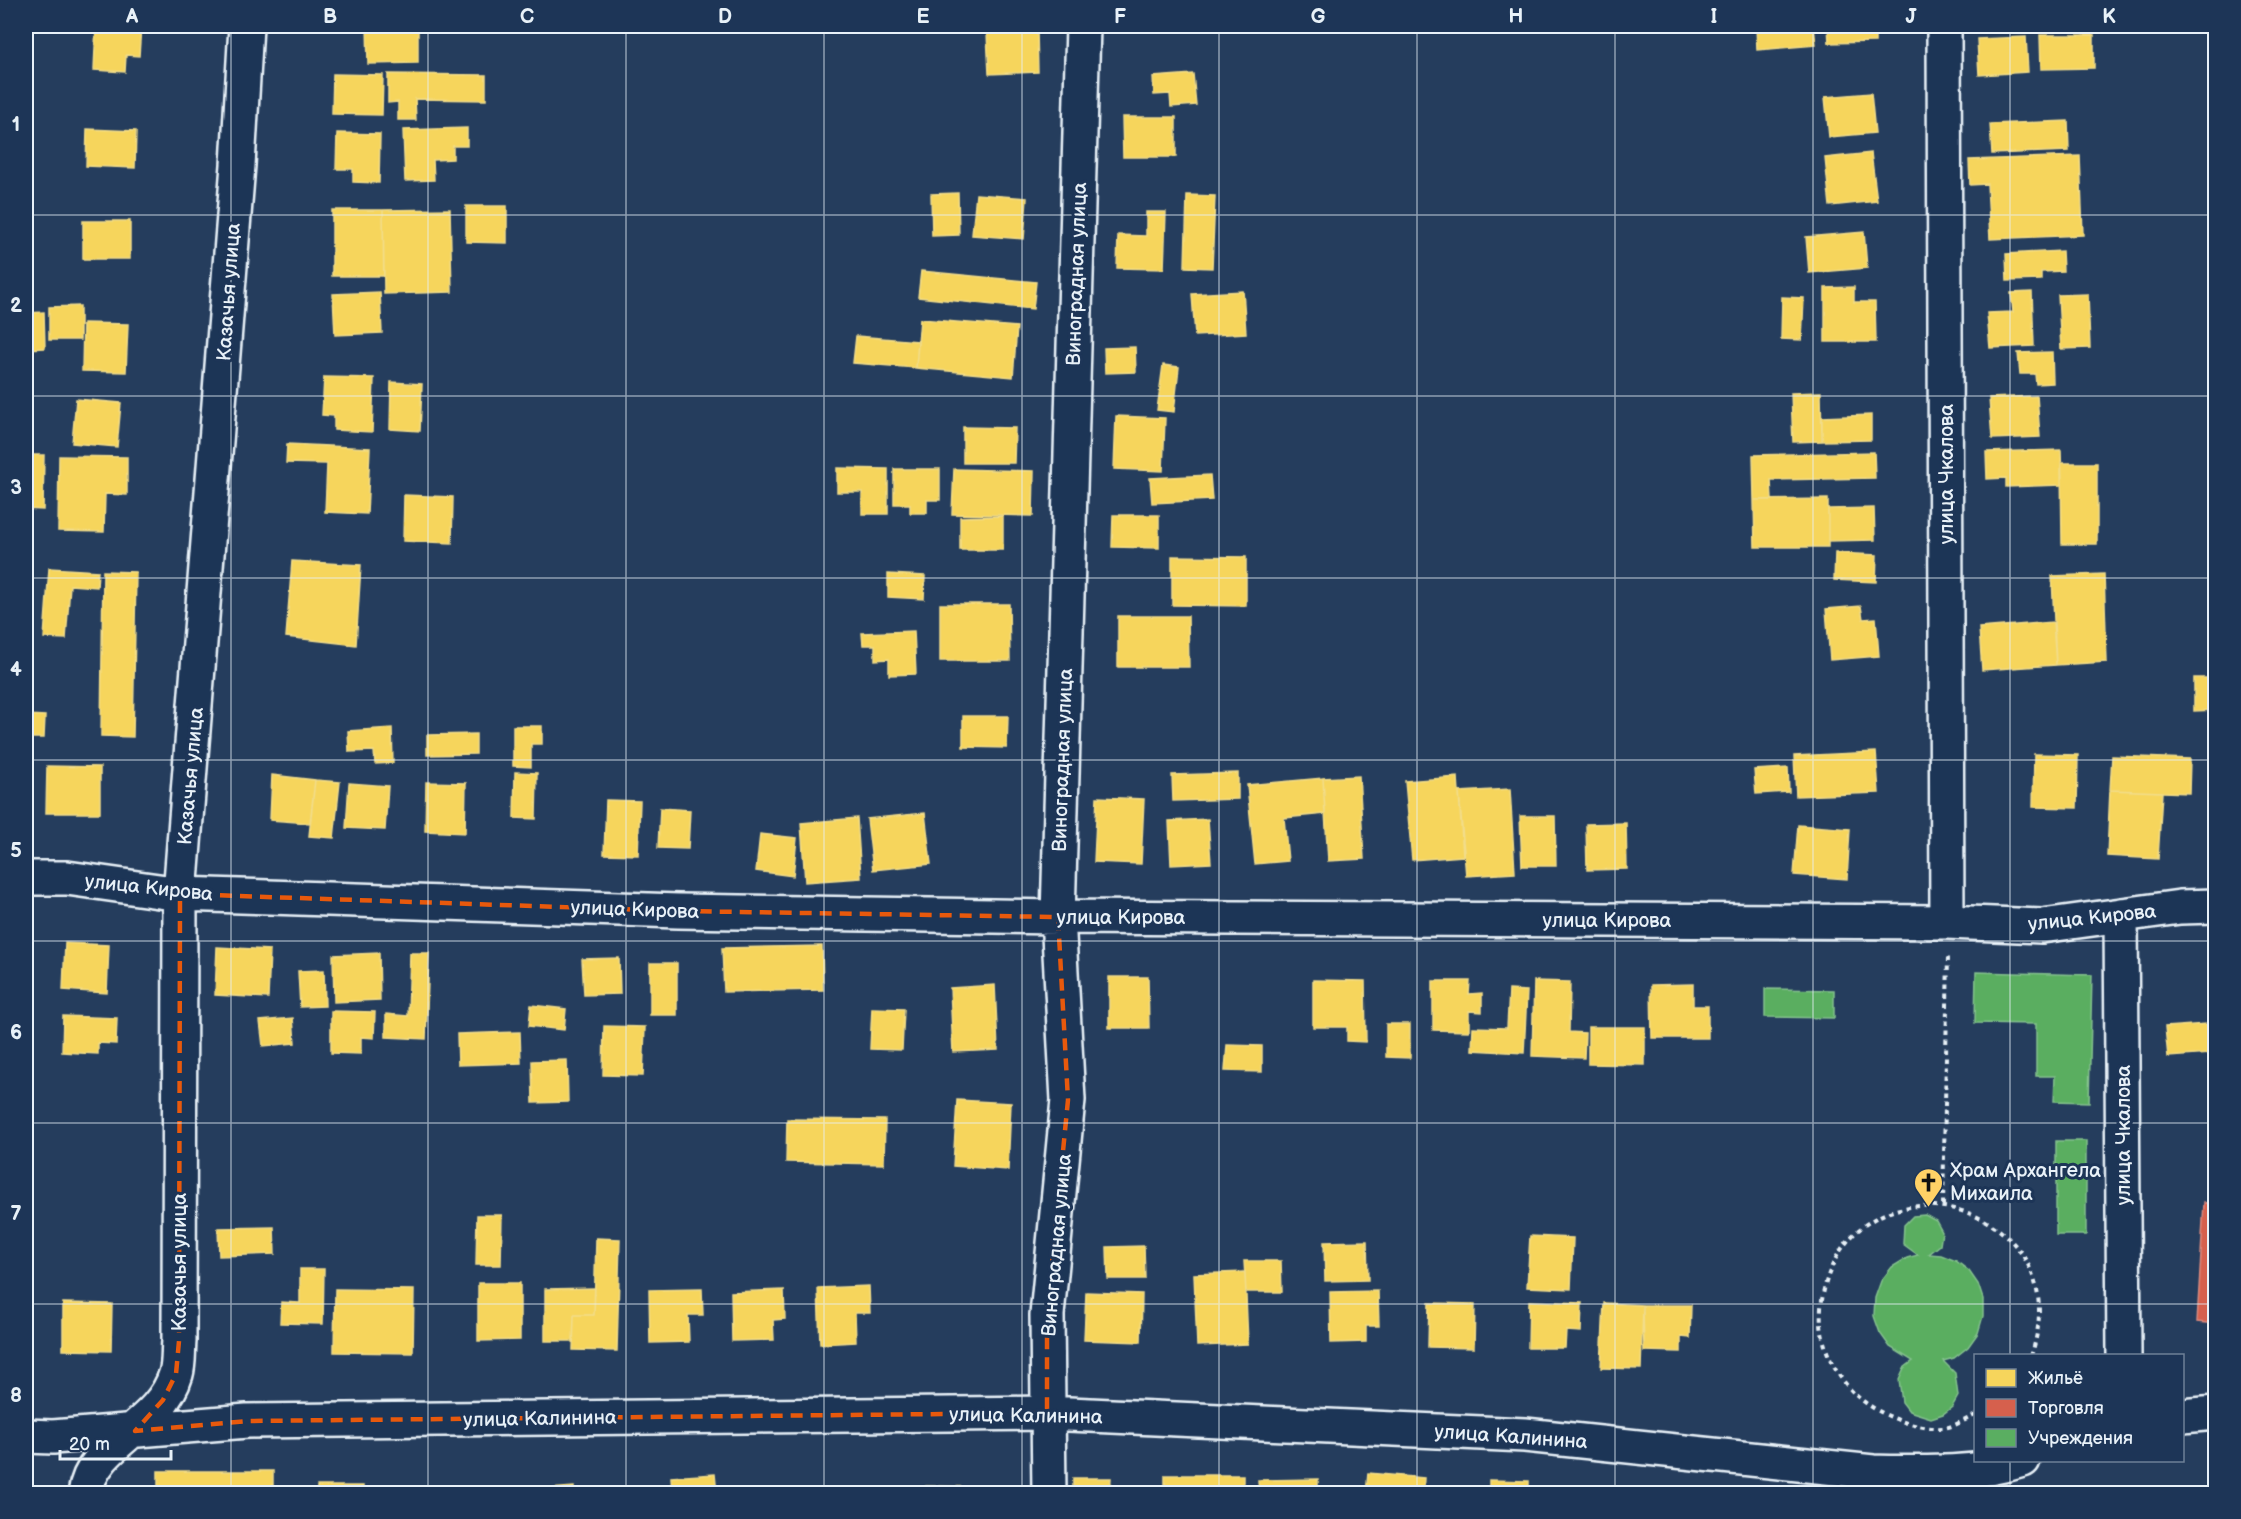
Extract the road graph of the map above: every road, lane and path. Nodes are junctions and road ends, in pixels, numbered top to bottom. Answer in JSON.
{"nodes":[{"id":1,"x":246,"y":26,"type":"edge"},
{"id":2,"x":1083,"y":26,"type":"edge"},
{"id":3,"x":1944,"y":26,"type":"edge"},
{"id":4,"x":26,"y":878,"type":"edge"},
{"id":5,"x":180,"y":894,"type":"junction"},
{"id":6,"x":2216,"y":906,"type":"edge"},
{"id":7,"x":2121,"y":915,"type":"junction"},
{"id":8,"x":1058,"y":917,"type":"junction"},
{"id":9,"x":1947,"y":922,"type":"junction"},
{"id":10,"x":1943,"y":1205,"type":"junction"},
{"id":11,"x":2032,"y":1354,"type":"edge"},
{"id":12,"x":2124,"y":1354,"type":"edge"},
{"id":13,"x":1047,"y":1413,"type":"junction"},
{"id":14,"x":2216,"y":1413,"type":"edge"},
{"id":15,"x":1974,"y":1416,"type":"edge"},
{"id":16,"x":2184,"y":1416,"type":"edge"},
{"id":17,"x":135,"y":1431,"type":"junction"},
{"id":18,"x":26,"y":1436,"type":"edge"},
{"id":19,"x":2019,"y":1462,"type":"edge"},
{"id":20,"x":1922,"y":1484,"type":"edge"},
{"id":21,"x":84,"y":1494,"type":"edge"},
{"id":22,"x":1049,"y":1494,"type":"edge"}],
"edges":[{"from":1,"to":5,"type":"street","name":"Казачья улица"},
{"from":2,"to":8,"type":"street","name":"Виноградная улица"},
{"from":3,"to":9,"type":"street","name":"улица Чкалова"},
{"from":4,"to":5,"type":"street","name":"улица Кирова"},
{"from":5,"to":8,"type":"street","name":"улица Кирова"},
{"from":5,"to":17,"type":"street","name":"Казачья улица"},
{"from":6,"to":7,"type":"street","name":"улица Кирова"},
{"from":7,"to":9,"type":"street","name":"улица Кирова"},
{"from":7,"to":12,"type":"street","name":"улица Чкалова"},
{"from":8,"to":9,"type":"street","name":"улица Кирова"},
{"from":8,"to":13,"type":"street","name":"Виноградная улица"},
{"from":9,"to":10,"type":"path"},
{"from":10,"to":11,"type":"path"},
{"from":10,"to":15,"type":"path"},
{"from":13,"to":17,"type":"street","name":"улица Калинина"},
{"from":13,"to":20,"type":"street","name":"улица Калинина"},
{"from":13,"to":22,"type":"street","name":"Виноградная улица"},
{"from":14,"to":16,"type":"street"},
{"from":17,"to":18,"type":"street","name":"улица Калинина"},
{"from":17,"to":21,"type":"street","name":"Казачья улица"},
{"from":19,"to":20,"type":"street","name":"улица Калинина"}]}
